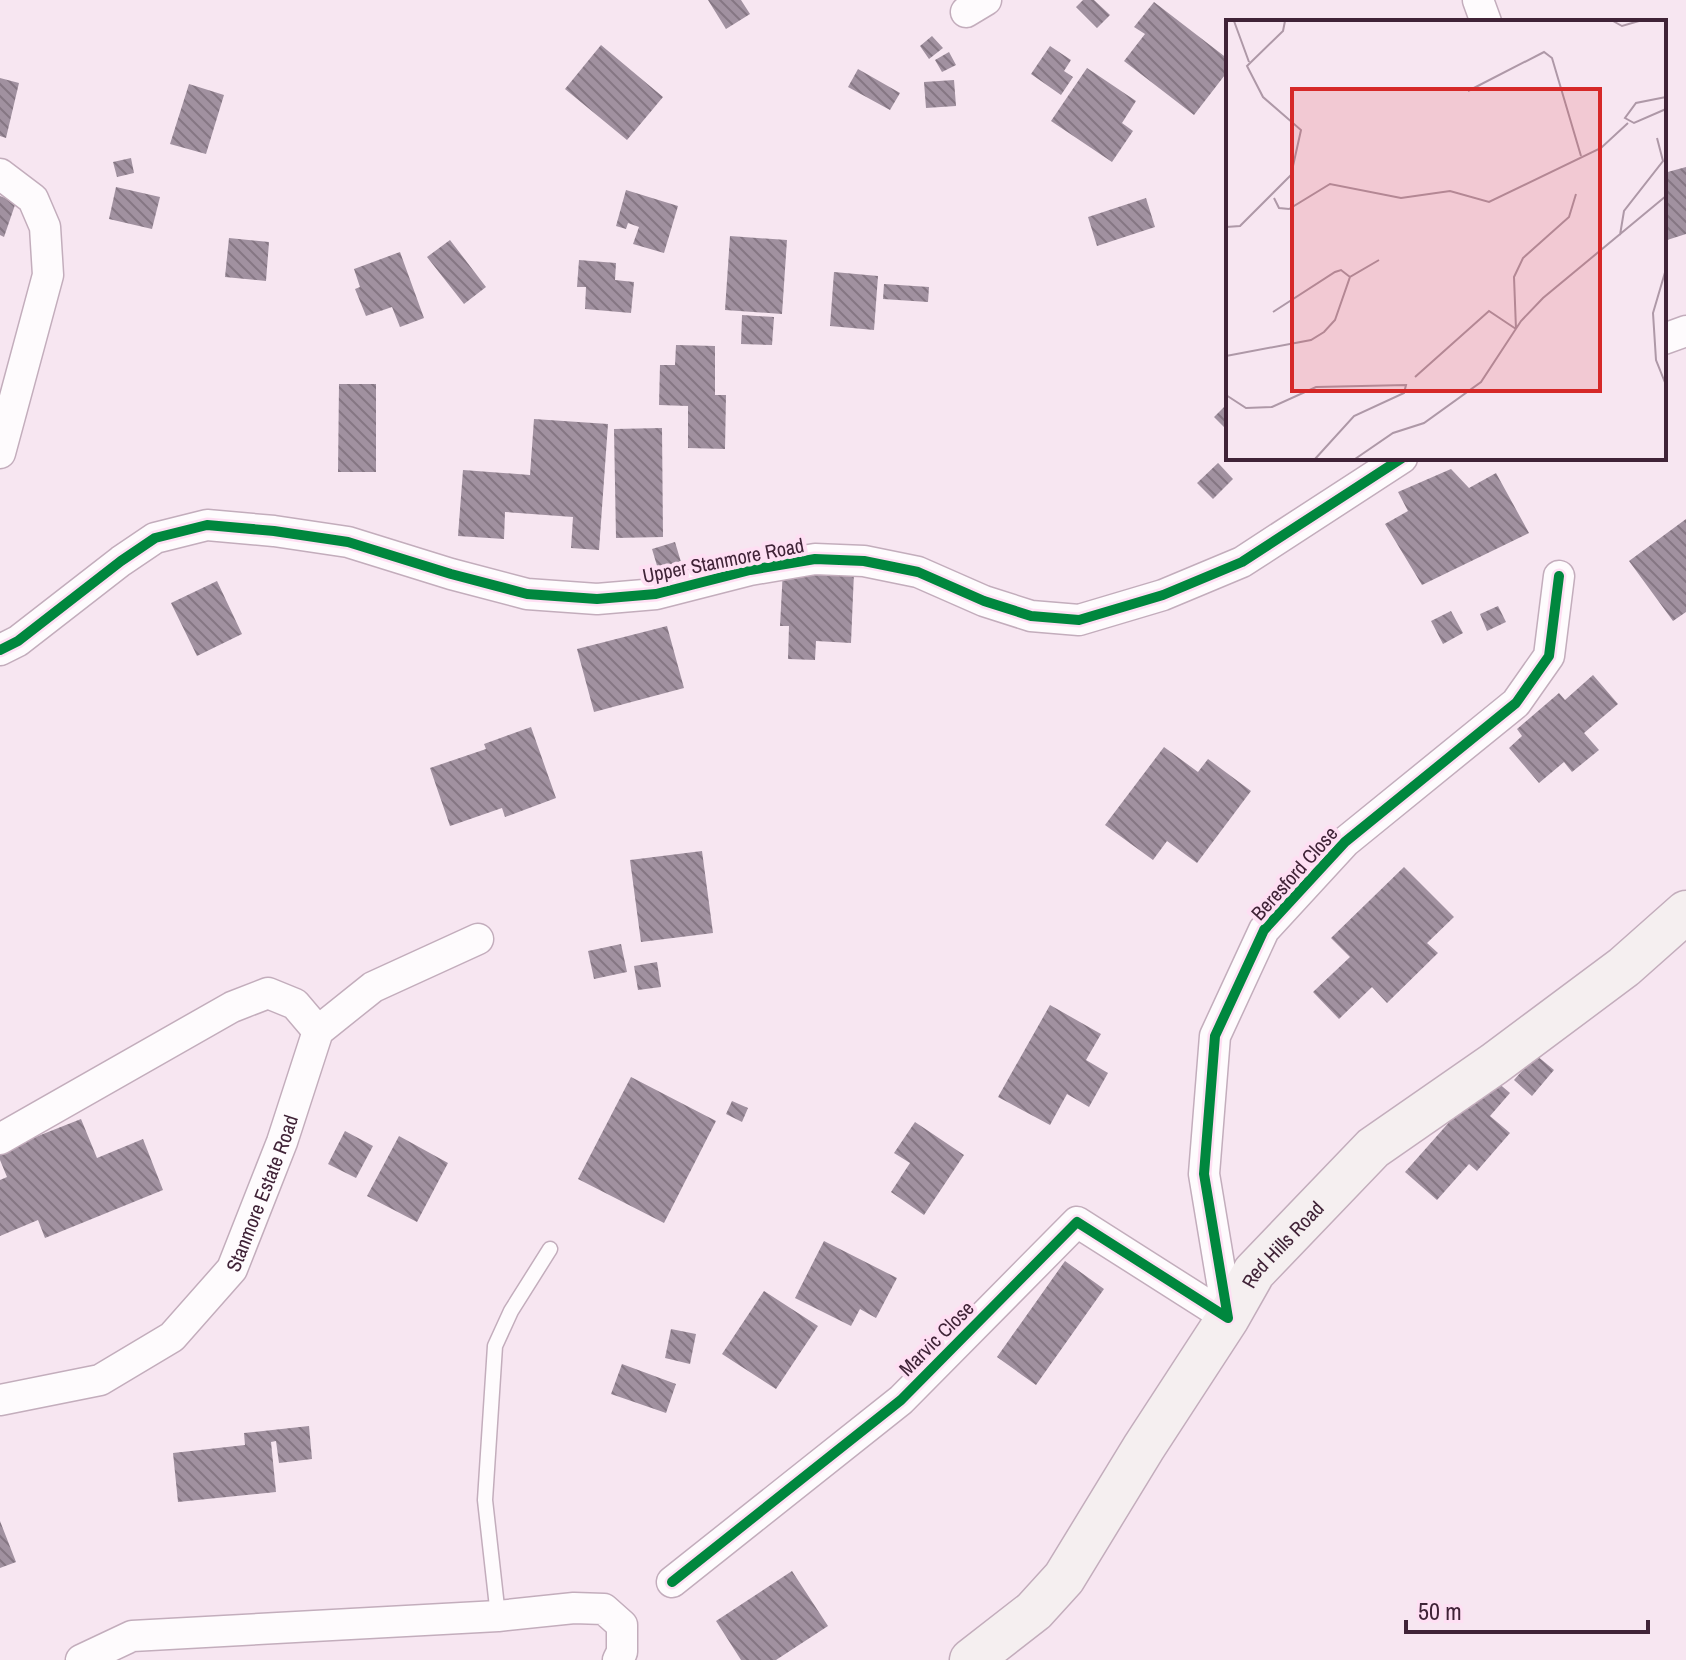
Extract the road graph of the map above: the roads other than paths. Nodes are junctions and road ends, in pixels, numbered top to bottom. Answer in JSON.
{"nodes":[{"id":1,"x":1478,"y":0,"type":"edge"},
{"id":2,"x":1485,"y":20,"type":"edge"},
{"id":3,"x":0,"y":174,"type":"edge"},
{"id":4,"x":1686,"y":331,"type":"edge"},
{"id":5,"x":1666,"y":338,"type":"edge"},
{"id":6,"x":0,"y":453,"type":"edge"},
{"id":7,"x":1399,"y":460,"type":"edge"},
{"id":8,"x":1559,"y":576,"type":"dead end"},
{"id":9,"x":0,"y":650,"type":"edge"},
{"id":10,"x":1686,"y":912,"type":"edge"},
{"id":11,"x":478,"y":939,"type":"dead end"},
{"id":12,"x":318,"y":1031,"type":"junction"},
{"id":13,"x":0,"y":1139,"type":"edge"},
{"id":14,"x":550,"y":1249,"type":"dead end"},
{"id":15,"x":1228,"y":1318,"type":"junction"},
{"id":16,"x":0,"y":1400,"type":"edge"},
{"id":17,"x":672,"y":1582,"type":"dead end"},
{"id":18,"x":498,"y":1616,"type":"junction"},
{"id":19,"x":81,"y":1660,"type":"edge"},
{"id":20,"x":618,"y":1660,"type":"edge"},
{"id":21,"x":971,"y":1660,"type":"edge"}],
"edges":[{"from":1,"to":2,"type":"street"},
{"from":3,"to":6,"type":"street"},
{"from":4,"to":5,"type":"street"},
{"from":7,"to":9,"type":"street","name":"Upper Stanmore Road"},
{"from":8,"to":15,"type":"street","name":"Beresford Close"},
{"from":10,"to":15,"type":"main road","name":"Red Hills Road"},
{"from":11,"to":12,"type":"street"},
{"from":12,"to":13,"type":"street"},
{"from":12,"to":16,"type":"street","name":"Stanmore Estate Road"},
{"from":14,"to":18,"type":"lane"},
{"from":15,"to":17,"type":"street","name":"Marvic Close"},
{"from":15,"to":21,"type":"main road","name":"Red Hills Road"},
{"from":18,"to":19,"type":"street"},
{"from":18,"to":20,"type":"street"}]}
